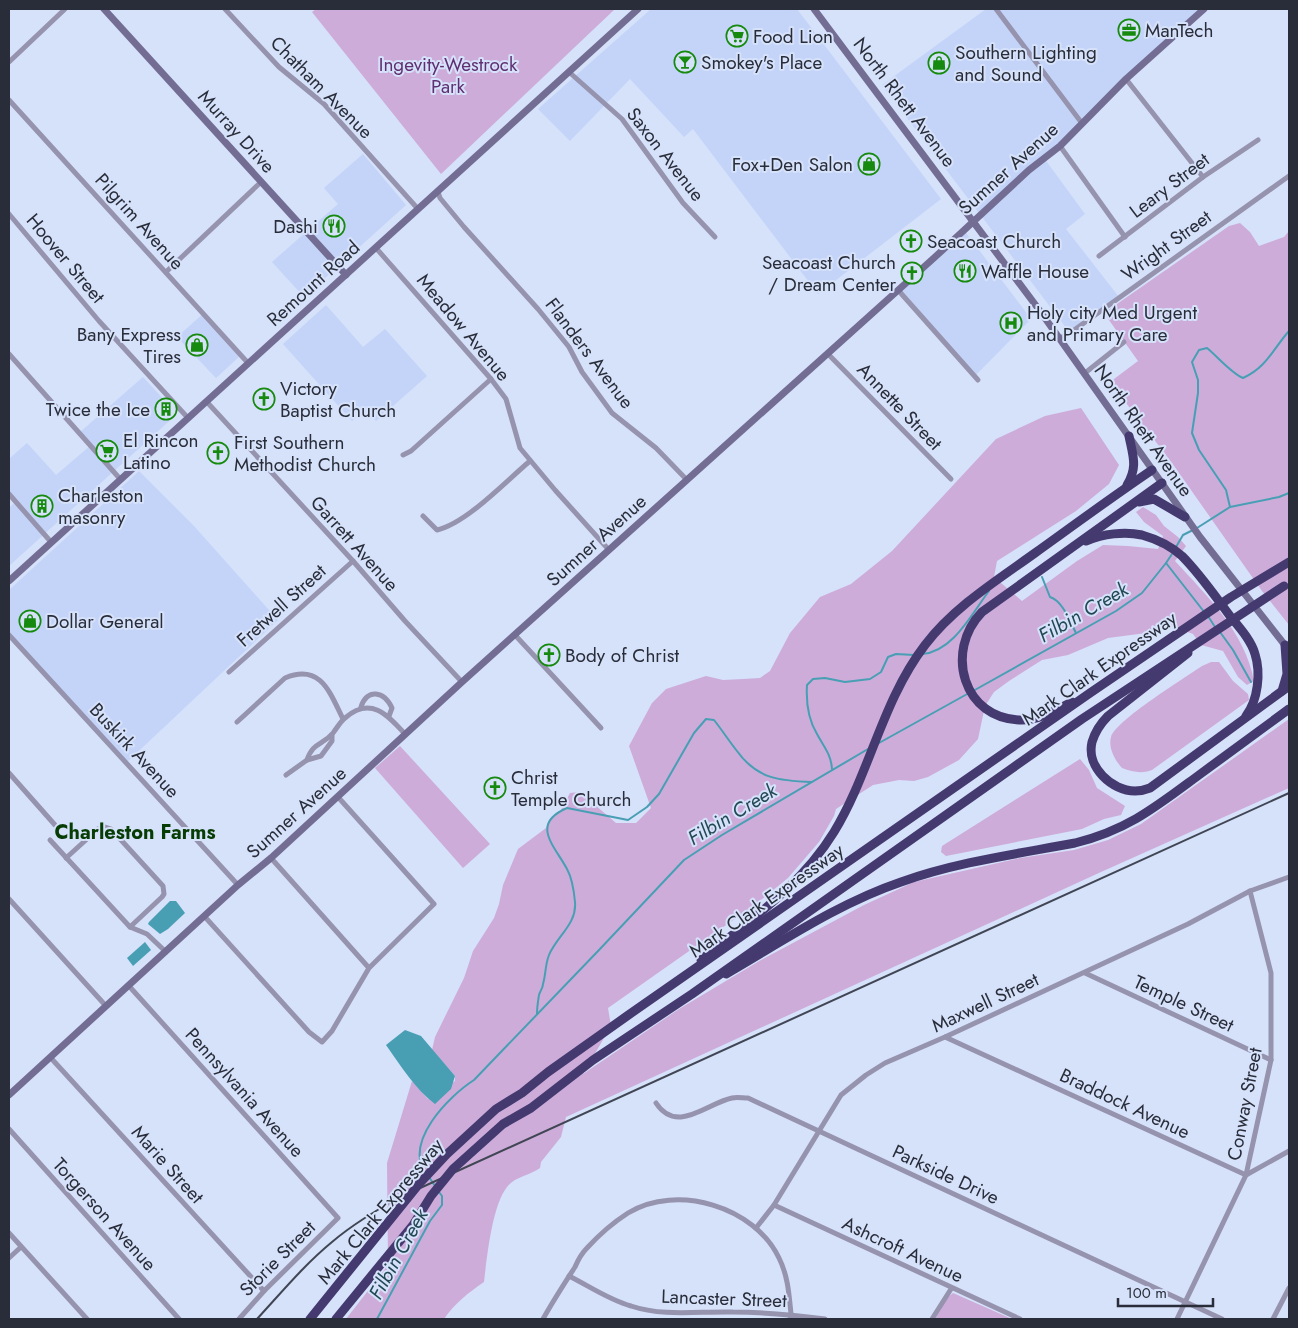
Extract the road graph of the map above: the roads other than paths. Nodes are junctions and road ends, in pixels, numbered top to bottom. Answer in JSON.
{"nodes":[{"id":1,"x":65,"y":9,"type":"edge"},
{"id":2,"x":104,"y":9,"type":"edge"},
{"id":3,"x":225,"y":9,"type":"edge"},
{"id":4,"x":638,"y":9,"type":"edge"},
{"id":5,"x":814,"y":9,"type":"edge"},
{"id":6,"x":996,"y":9,"type":"edge"},
{"id":7,"x":1204,"y":9,"type":"edge"},
{"id":8,"x":9,"y":62,"type":"edge"},
{"id":9,"x":569,"y":72,"type":"junction"},
{"id":10,"x":1126,"y":79,"type":"junction"},
{"id":11,"x":9,"y":100,"type":"edge"},
{"id":12,"x":1081,"y":122,"type":"junction"},
{"id":13,"x":1258,"y":140,"type":"dead end"},
{"id":14,"x":1060,"y":146,"type":"junction"},
{"id":15,"x":1289,"y":176,"type":"edge"},
{"id":16,"x":1203,"y":177,"type":"junction"},
{"id":17,"x":261,"y":182,"type":"junction"},
{"id":18,"x":438,"y":192,"type":"junction"},
{"id":19,"x":418,"y":209,"type":"junction"},
{"id":20,"x":9,"y":214,"type":"edge"},
{"id":21,"x":973,"y":222,"type":"junction"},
{"id":22,"x":715,"y":237,"type":"dead end"},
{"id":23,"x":1125,"y":237,"type":"junction"},
{"id":24,"x":376,"y":248,"type":"junction"},
{"id":25,"x":1099,"y":256,"type":"dead end"},
{"id":26,"x":166,"y":272,"type":"junction"},
{"id":27,"x":346,"y":275,"type":"junction"},
{"id":28,"x":898,"y":290,"type":"junction"},
{"id":29,"x":1060,"y":338,"type":"junction"},
{"id":30,"x":1124,"y":342,"type":"dead end"},
{"id":31,"x":827,"y":353,"type":"junction"},
{"id":32,"x":9,"y":354,"type":"edge"},
{"id":33,"x":248,"y":363,"type":"junction"},
{"id":34,"x":1085,"y":373,"type":"junction"},
{"id":35,"x":491,"y":379,"type":"junction"},
{"id":36,"x":978,"y":380,"type":"dead end"},
{"id":37,"x":206,"y":401,"type":"junction"},
{"id":38,"x":188,"y":418,"type":"junction"},
{"id":39,"x":1129,"y":436,"type":"junction"},
{"id":40,"x":403,"y":455,"type":"dead end"},
{"id":41,"x":530,"y":460,"type":"junction"},
{"id":42,"x":1152,"y":470,"type":"junction"},
{"id":43,"x":951,"y":479,"type":"dead end"},
{"id":44,"x":121,"y":480,"type":"junction"},
{"id":45,"x":687,"y":480,"type":"junction"},
{"id":46,"x":1162,"y":483,"type":"junction"},
{"id":47,"x":1126,"y":488,"type":"junction"},
{"id":48,"x":9,"y":494,"type":"edge"},
{"id":49,"x":1130,"y":507,"type":"junction"},
{"id":50,"x":423,"y":516,"type":"dead end"},
{"id":51,"x":1185,"y":516,"type":"junction"},
{"id":52,"x":51,"y":542,"type":"junction"},
{"id":53,"x":1070,"y":548,"type":"junction"},
{"id":54,"x":609,"y":550,"type":"junction"},
{"id":55,"x":353,"y":561,"type":"junction"},
{"id":56,"x":1289,"y":562,"type":"edge"},
{"id":57,"x":9,"y":580,"type":"edge"},
{"id":58,"x":1289,"y":583,"type":"edge"},
{"id":59,"x":1229,"y":621,"type":"junction"},
{"id":60,"x":9,"y":634,"type":"edge"},
{"id":61,"x":515,"y":635,"type":"junction"},
{"id":62,"x":1287,"y":648,"type":"edge"},
{"id":63,"x":230,"y":672,"type":"dead end"},
{"id":64,"x":462,"y":682,"type":"junction"},
{"id":65,"x":1286,"y":688,"type":"edge"},
{"id":66,"x":1090,"y":693,"type":"junction"},
{"id":67,"x":361,"y":707,"type":"junction"},
{"id":68,"x":1289,"y":709,"type":"edge"},
{"id":69,"x":389,"y":716,"type":"junction"},
{"id":70,"x":343,"y":719,"type":"junction"},
{"id":71,"x":237,"y":722,"type":"dead end"},
{"id":72,"x":1240,"y":722,"type":"junction"},
{"id":73,"x":601,"y":728,"type":"dead end"},
{"id":74,"x":332,"y":734,"type":"junction"},
{"id":75,"x":405,"y":734,"type":"junction"},
{"id":76,"x":307,"y":760,"type":"junction"},
{"id":77,"x":9,"y":773,"type":"edge"},
{"id":78,"x":286,"y":775,"type":"dead end"},
{"id":79,"x":338,"y":797,"type":"junction"},
{"id":80,"x":55,"y":825,"type":"dead end"},
{"id":81,"x":50,"y":840,"type":"dead end"},
{"id":82,"x":66,"y":858,"type":"junction"},
{"id":83,"x":271,"y":858,"type":"junction"},
{"id":84,"x":1289,"y":877,"type":"edge"},
{"id":85,"x":238,"y":885,"type":"junction"},
{"id":86,"x":1250,"y":891,"type":"junction"},
{"id":87,"x":9,"y":900,"type":"edge"},
{"id":88,"x":205,"y":917,"type":"junction"},
{"id":89,"x":130,"y":927,"type":"junction"},
{"id":90,"x":166,"y":952,"type":"junction"},
{"id":91,"x":368,"y":968,"type":"junction"},
{"id":92,"x":1085,"y":973,"type":"junction"},
{"id":93,"x":129,"y":986,"type":"junction"},
{"id":94,"x":662,"y":992,"type":"junction"},
{"id":95,"x":692,"y":994,"type":"junction"},
{"id":96,"x":106,"y":1006,"type":"junction"},
{"id":97,"x":946,"y":1037,"type":"junction"},
{"id":98,"x":50,"y":1057,"type":"junction"},
{"id":99,"x":1271,"y":1060,"type":"junction"},
{"id":100,"x":9,"y":1095,"type":"edge"},
{"id":101,"x":656,"y":1103,"type":"dead end"},
{"id":102,"x":9,"y":1129,"type":"edge"},
{"id":103,"x":819,"y":1131,"type":"junction"},
{"id":104,"x":1289,"y":1151,"type":"edge"},
{"id":105,"x":1246,"y":1175,"type":"junction"},
{"id":106,"x":774,"y":1205,"type":"junction"},
{"id":107,"x":338,"y":1218,"type":"joint"},
{"id":108,"x":756,"y":1228,"type":"junction"},
{"id":109,"x":9,"y":1233,"type":"edge"},
{"id":110,"x":21,"y":1246,"type":"junction"},
{"id":111,"x":9,"y":1258,"type":"edge"},
{"id":112,"x":569,"y":1276,"type":"junction"},
{"id":113,"x":952,"y":1288,"type":"junction"},
{"id":114,"x":1289,"y":1288,"type":"edge"},
{"id":115,"x":264,"y":1291,"type":"junction"},
{"id":116,"x":1184,"y":1302,"type":"junction"},
{"id":117,"x":790,"y":1317,"type":"edge"},
{"id":118,"x":87,"y":1319,"type":"edge"},
{"id":119,"x":180,"y":1319,"type":"edge"},
{"id":120,"x":239,"y":1319,"type":"edge"},
{"id":121,"x":310,"y":1319,"type":"edge"},
{"id":122,"x":336,"y":1319,"type":"edge"},
{"id":123,"x":544,"y":1319,"type":"edge"},
{"id":124,"x":825,"y":1319,"type":"edge"},
{"id":125,"x":932,"y":1319,"type":"edge"},
{"id":126,"x":1020,"y":1319,"type":"edge"},
{"id":127,"x":1177,"y":1319,"type":"edge"},
{"id":128,"x":1222,"y":1319,"type":"edge"},
{"id":129,"x":1273,"y":1319,"type":"edge"}],
"edges":[{"from":1,"to":8,"type":"street"},
{"from":2,"to":17,"type":"street","name":"Murray Drive"},
{"from":3,"to":19,"type":"street","name":"Chatham Avenue"},
{"from":4,"to":9,"type":"street","name":"Remount Road"},
{"from":5,"to":21,"type":"street","name":"North Rhett Avenue"},
{"from":6,"to":12,"type":"street"},
{"from":7,"to":10,"type":"street","name":"Sumner Avenue"},
{"from":9,"to":18,"type":"street","name":"Remount Road"},
{"from":9,"to":22,"type":"street","name":"Saxon Avenue"},
{"from":10,"to":12,"type":"street","name":"Sumner Avenue"},
{"from":10,"to":16,"type":"street"},
{"from":11,"to":26,"type":"street","name":"Pilgrim Avenue"},
{"from":12,"to":14,"type":"street","name":"Sumner Avenue"},
{"from":13,"to":16,"type":"street","name":"Leary Street"},
{"from":14,"to":21,"type":"street","name":"Sumner Avenue"},
{"from":14,"to":23,"type":"street"},
{"from":15,"to":29,"type":"street","name":"Wright Street"},
{"from":16,"to":23,"type":"street","name":"Leary Street"},
{"from":17,"to":26,"type":"street"},
{"from":17,"to":27,"type":"street","name":"Murray Drive"},
{"from":18,"to":19,"type":"street","name":"Remount Road"},
{"from":18,"to":45,"type":"street","name":"Flanders Avenue"},
{"from":19,"to":24,"type":"street","name":"Remount Road"},
{"from":20,"to":38,"type":"street","name":"Hoover Street"},
{"from":21,"to":28,"type":"street","name":"Sumner Avenue"},
{"from":21,"to":29,"type":"street","name":"North Rhett Avenue"},
{"from":23,"to":25,"type":"street","name":"Leary Street"},
{"from":24,"to":27,"type":"street","name":"Remount Road"},
{"from":24,"to":35,"type":"street","name":"Meadow Avenue"},
{"from":26,"to":33,"type":"street","name":"Pilgrim Avenue"},
{"from":27,"to":33,"type":"street","name":"Remount Road"},
{"from":28,"to":31,"type":"street","name":"Sumner Avenue"},
{"from":28,"to":36,"type":"street"},
{"from":29,"to":34,"type":"street","name":"North Rhett Avenue"},
{"from":30,"to":34,"type":"street"},
{"from":31,"to":43,"type":"street","name":"Annette Street"},
{"from":31,"to":45,"type":"street","name":"Sumner Avenue"},
{"from":32,"to":44,"type":"street"},
{"from":33,"to":37,"type":"street","name":"Remount Road"},
{"from":34,"to":39,"type":"street","name":"North Rhett Avenue"},
{"from":35,"to":40,"type":"street"},
{"from":35,"to":41,"type":"street","name":"Meadow Avenue"},
{"from":37,"to":38,"type":"street","name":"Remount Road"},
{"from":37,"to":55,"type":"street","name":"Garrett Avenue"},
{"from":38,"to":44,"type":"street","name":"Remount Road"},
{"from":39,"to":42,"type":"street","name":"North Rhett Avenue"},
{"from":39,"to":47,"type":"highway"},
{"from":41,"to":50,"type":"street"},
{"from":41,"to":54,"type":"street","name":"Meadow Avenue"},
{"from":42,"to":46,"type":"street","name":"North Rhett Avenue"},
{"from":42,"to":47,"type":"highway"},
{"from":44,"to":52,"type":"street","name":"Remount Road"},
{"from":45,"to":54,"type":"street","name":"Sumner Avenue"},
{"from":46,"to":49,"type":"highway"},
{"from":46,"to":51,"type":"street","name":"North Rhett Avenue"},
{"from":47,"to":94,"type":"highway","bridge":true},
{"from":48,"to":52,"type":"street"},
{"from":49,"to":51,"type":"highway"},
{"from":49,"to":53,"type":"highway"},
{"from":51,"to":62,"type":"street","name":"North Rhett Avenue"},
{"from":52,"to":57,"type":"street","name":"Remount Road"},
{"from":53,"to":66,"type":"highway","bridge":true},
{"from":53,"to":72,"type":"highway"},
{"from":54,"to":61,"type":"street","name":"Sumner Avenue"},
{"from":55,"to":63,"type":"street","name":"Fretwell Street"},
{"from":55,"to":64,"type":"street","name":"Garrett Avenue"},
{"from":56,"to":66,"type":"highway","name":"Mark Clark Expressway","bridge":true},
{"from":58,"to":59,"type":"highway","name":"Mark Clark Expressway","bridge":true},
{"from":59,"to":72,"type":"highway","bridge":true},
{"from":59,"to":95,"type":"highway","name":"Mark Clark Expressway","bridge":true},
{"from":60,"to":85,"type":"street","name":"Buskirk Avenue"},
{"from":61,"to":64,"type":"street","name":"Sumner Avenue"},
{"from":61,"to":73,"type":"street"},
{"from":62,"to":65,"type":"highway"},
{"from":64,"to":75,"type":"street","name":"Sumner Avenue"},
{"from":65,"to":72,"type":"highway"},
{"from":66,"to":94,"type":"highway","name":"Mark Clark Expressway","bridge":true},
{"from":67,"to":69,"type":"street"},
{"from":67,"to":69,"type":"street"},
{"from":67,"to":70,"type":"street"},
{"from":68,"to":95,"type":"highway","bridge":true},
{"from":69,"to":75,"type":"street"},
{"from":70,"to":71,"type":"street"},
{"from":70,"to":74,"type":"street"},
{"from":74,"to":76,"type":"street"},
{"from":74,"to":76,"type":"street"},
{"from":75,"to":79,"type":"street","name":"Sumner Avenue"},
{"from":76,"to":78,"type":"street"},
{"from":77,"to":80,"type":"street"},
{"from":79,"to":83,"type":"street","name":"Sumner Avenue"},
{"from":79,"to":91,"type":"street"},
{"from":81,"to":82,"type":"street"},
{"from":82,"to":89,"type":"street"},
{"from":82,"to":89,"type":"street"},
{"from":83,"to":85,"type":"street","name":"Sumner Avenue"},
{"from":83,"to":91,"type":"street"},
{"from":84,"to":86,"type":"street","name":"Maxwell Street"},
{"from":85,"to":88,"type":"street","name":"Sumner Avenue"},
{"from":86,"to":92,"type":"street","name":"Maxwell Street"},
{"from":86,"to":99,"type":"street","name":"Conway Street"},
{"from":87,"to":96,"type":"street"},
{"from":88,"to":90,"type":"street","name":"Sumner Avenue"},
{"from":88,"to":91,"type":"street"},
{"from":89,"to":90,"type":"street"},
{"from":90,"to":93,"type":"street","name":"Sumner Avenue"},
{"from":92,"to":97,"type":"street","name":"Maxwell Street"},
{"from":92,"to":99,"type":"street","name":"Temple Street"},
{"from":93,"to":96,"type":"street","name":"Sumner Avenue"},
{"from":93,"to":107,"type":"street","name":"Pennsylvania Avenue"},
{"from":94,"to":121,"type":"highway","name":"Mark Clark Expressway","bridge":true},
{"from":95,"to":122,"type":"highway","name":"Mark Clark Expressway","bridge":true},
{"from":96,"to":98,"type":"street","name":"Sumner Avenue"},
{"from":97,"to":103,"type":"street","name":"Maxwell Street"},
{"from":97,"to":105,"type":"street","name":"Braddock Avenue"},
{"from":98,"to":100,"type":"street","name":"Sumner Avenue"},
{"from":98,"to":115,"type":"street","name":"Marie Street"},
{"from":99,"to":105,"type":"street","name":"Conway Street"},
{"from":101,"to":103,"type":"street","name":"Parkside Drive"},
{"from":102,"to":119,"type":"street","name":"Torgerson Avenue"},
{"from":103,"to":106,"type":"street","name":"Maxwell Street"},
{"from":103,"to":116,"type":"street","name":"Parkside Drive"},
{"from":104,"to":105,"type":"street"},
{"from":105,"to":116,"type":"street","name":"Conway Street"},
{"from":106,"to":108,"type":"street","name":"Maxwell Street"},
{"from":106,"to":113,"type":"street","name":"Ashcroft Avenue"},
{"from":107,"to":115,"type":"street","name":"Storie Street"},
{"from":108,"to":112,"type":"street"},
{"from":108,"to":117,"type":"street"},
{"from":109,"to":110,"type":"street"},
{"from":110,"to":111,"type":"street"},
{"from":110,"to":118,"type":"street"},
{"from":112,"to":117,"type":"street","name":"Lancaster Street"},
{"from":112,"to":123,"type":"street"},
{"from":113,"to":125,"type":"street"},
{"from":113,"to":126,"type":"street","name":"Ashcroft Avenue"},
{"from":114,"to":129,"type":"street"},
{"from":115,"to":120,"type":"street","name":"Storie Street"},
{"from":116,"to":127,"type":"street","name":"Conway Street"},
{"from":116,"to":128,"type":"street","name":"Parkside Drive"},
{"from":117,"to":124,"type":"street","name":"Lancaster Street"}]}
